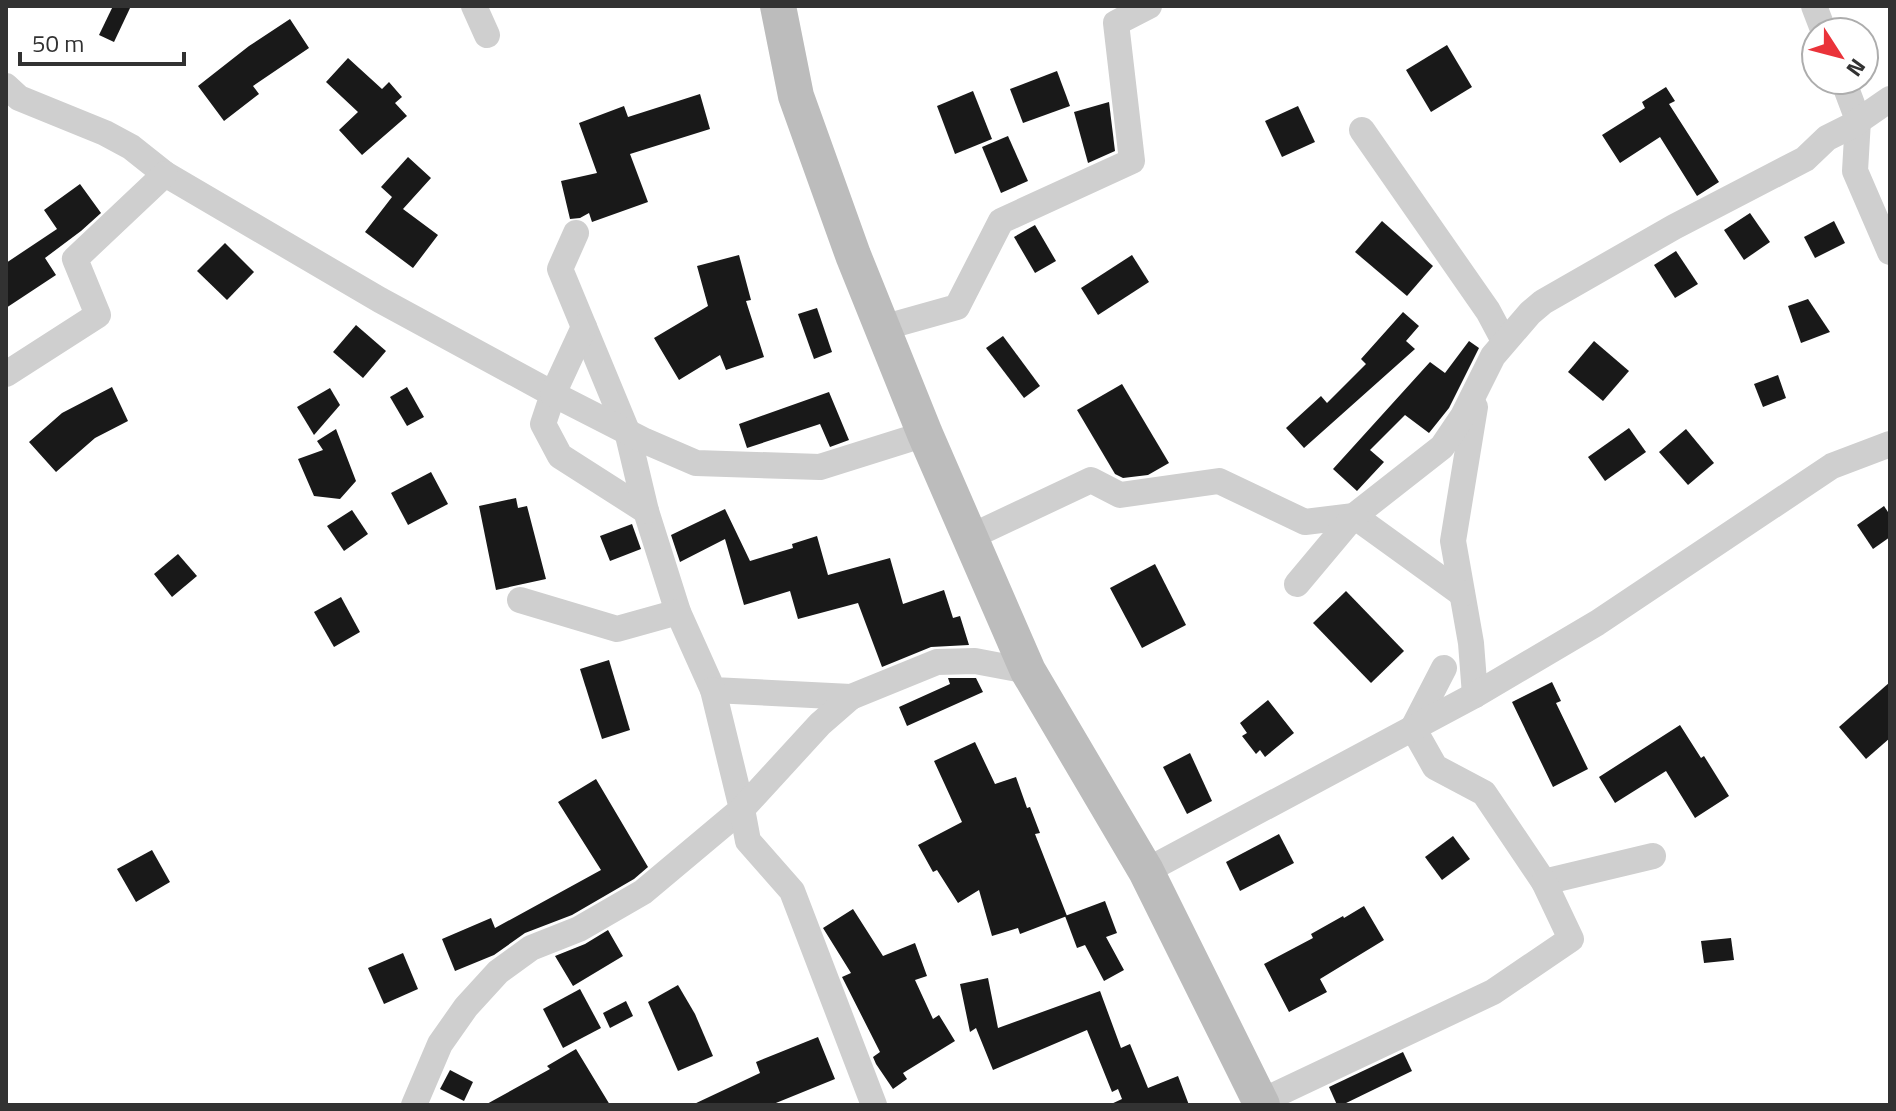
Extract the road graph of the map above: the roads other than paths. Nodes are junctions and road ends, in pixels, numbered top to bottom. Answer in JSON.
{"nodes":[{"id":1,"x":474,"y":6,"type":"edge"},
{"id":2,"x":778,"y":6,"type":"edge"},
{"id":3,"x":1149,"y":6,"type":"edge"},
{"id":4,"x":487,"y":35,"type":"dead end"},
{"id":5,"x":1849,"y":96,"type":"edge"},
{"id":6,"x":10,"y":97,"type":"edge"},
{"id":7,"x":1890,"y":99,"type":"edge"},
{"id":8,"x":1858,"y":120,"type":"junction"},
{"id":9,"x":1362,"y":130,"type":"dead end"},
{"id":10,"x":165,"y":174,"type":"junction"},
{"id":11,"x":576,"y":233,"type":"dead end"},
{"id":12,"x":1890,"y":252,"type":"edge"},
{"id":13,"x":584,"y":327,"type":"junction"},
{"id":14,"x":882,"y":328,"type":"junction"},
{"id":15,"x":1504,"y":341,"type":"junction"},
{"id":16,"x":6,"y":374,"type":"edge"},
{"id":17,"x":1480,"y":384,"type":"junction"},
{"id":18,"x":553,"y":394,"type":"junction"},
{"id":19,"x":627,"y":431,"type":"junction"},
{"id":20,"x":925,"y":434,"type":"junction"},
{"id":21,"x":1890,"y":444,"type":"edge"},
{"id":22,"x":646,"y":511,"type":"junction"},
{"id":23,"x":1354,"y":516,"type":"junction"},
{"id":24,"x":970,"y":537,"type":"junction"},
{"id":25,"x":1297,"y":584,"type":"dead end"},
{"id":26,"x":1462,"y":594,"type":"junction"},
{"id":27,"x":520,"y":600,"type":"dead end"},
{"id":28,"x":678,"y":612,"type":"junction"},
{"id":29,"x":1444,"y":668,"type":"dead end"},
{"id":30,"x":1028,"y":671,"type":"junction"},
{"id":31,"x":713,"y":690,"type":"junction"},
{"id":32,"x":1475,"y":695,"type":"junction"},
{"id":33,"x":851,"y":697,"type":"junction"},
{"id":34,"x":1413,"y":728,"type":"junction"},
{"id":35,"x":742,"y":809,"type":"junction"},
{"id":36,"x":1653,"y":856,"type":"dead end"},
{"id":37,"x":1146,"y":871,"type":"junction"},
{"id":38,"x":1544,"y":882,"type":"junction"},
{"id":39,"x":1261,"y":1104,"type":"edge"},
{"id":40,"x":414,"y":1105,"type":"edge"},
{"id":41,"x":874,"y":1105,"type":"edge"}],
"edges":[{"from":1,"to":4,"type":"street"},
{"from":2,"to":14,"type":"main road"},
{"from":3,"to":14,"type":"street"},
{"from":5,"to":8,"type":"street"},
{"from":6,"to":10,"type":"street"},
{"from":7,"to":8,"type":"street"},
{"from":8,"to":12,"type":"street"},
{"from":8,"to":15,"type":"street"},
{"from":9,"to":15,"type":"street"},
{"from":10,"to":16,"type":"street"},
{"from":10,"to":18,"type":"street"},
{"from":11,"to":13,"type":"street"},
{"from":13,"to":18,"type":"street"},
{"from":13,"to":19,"type":"street"},
{"from":14,"to":20,"type":"main road"},
{"from":15,"to":17,"type":"street"},
{"from":17,"to":23,"type":"street"},
{"from":17,"to":26,"type":"street"},
{"from":18,"to":19,"type":"street"},
{"from":18,"to":22,"type":"street"},
{"from":19,"to":20,"type":"street"},
{"from":19,"to":22,"type":"street"},
{"from":20,"to":24,"type":"main road"},
{"from":21,"to":32,"type":"street"},
{"from":22,"to":28,"type":"street"},
{"from":23,"to":24,"type":"street"},
{"from":23,"to":25,"type":"street"},
{"from":23,"to":26,"type":"street"},
{"from":24,"to":30,"type":"main road"},
{"from":26,"to":32,"type":"street"},
{"from":27,"to":28,"type":"street"},
{"from":28,"to":31,"type":"street"},
{"from":29,"to":34,"type":"street"},
{"from":30,"to":33,"type":"street"},
{"from":30,"to":37,"type":"main road"},
{"from":31,"to":33,"type":"street"},
{"from":31,"to":35,"type":"street"},
{"from":32,"to":34,"type":"street"},
{"from":33,"to":35,"type":"street"},
{"from":34,"to":37,"type":"street"},
{"from":34,"to":38,"type":"street"},
{"from":35,"to":40,"type":"street"},
{"from":35,"to":41,"type":"street"},
{"from":36,"to":38,"type":"street"},
{"from":37,"to":39,"type":"main road"},
{"from":38,"to":39,"type":"street"}]}
